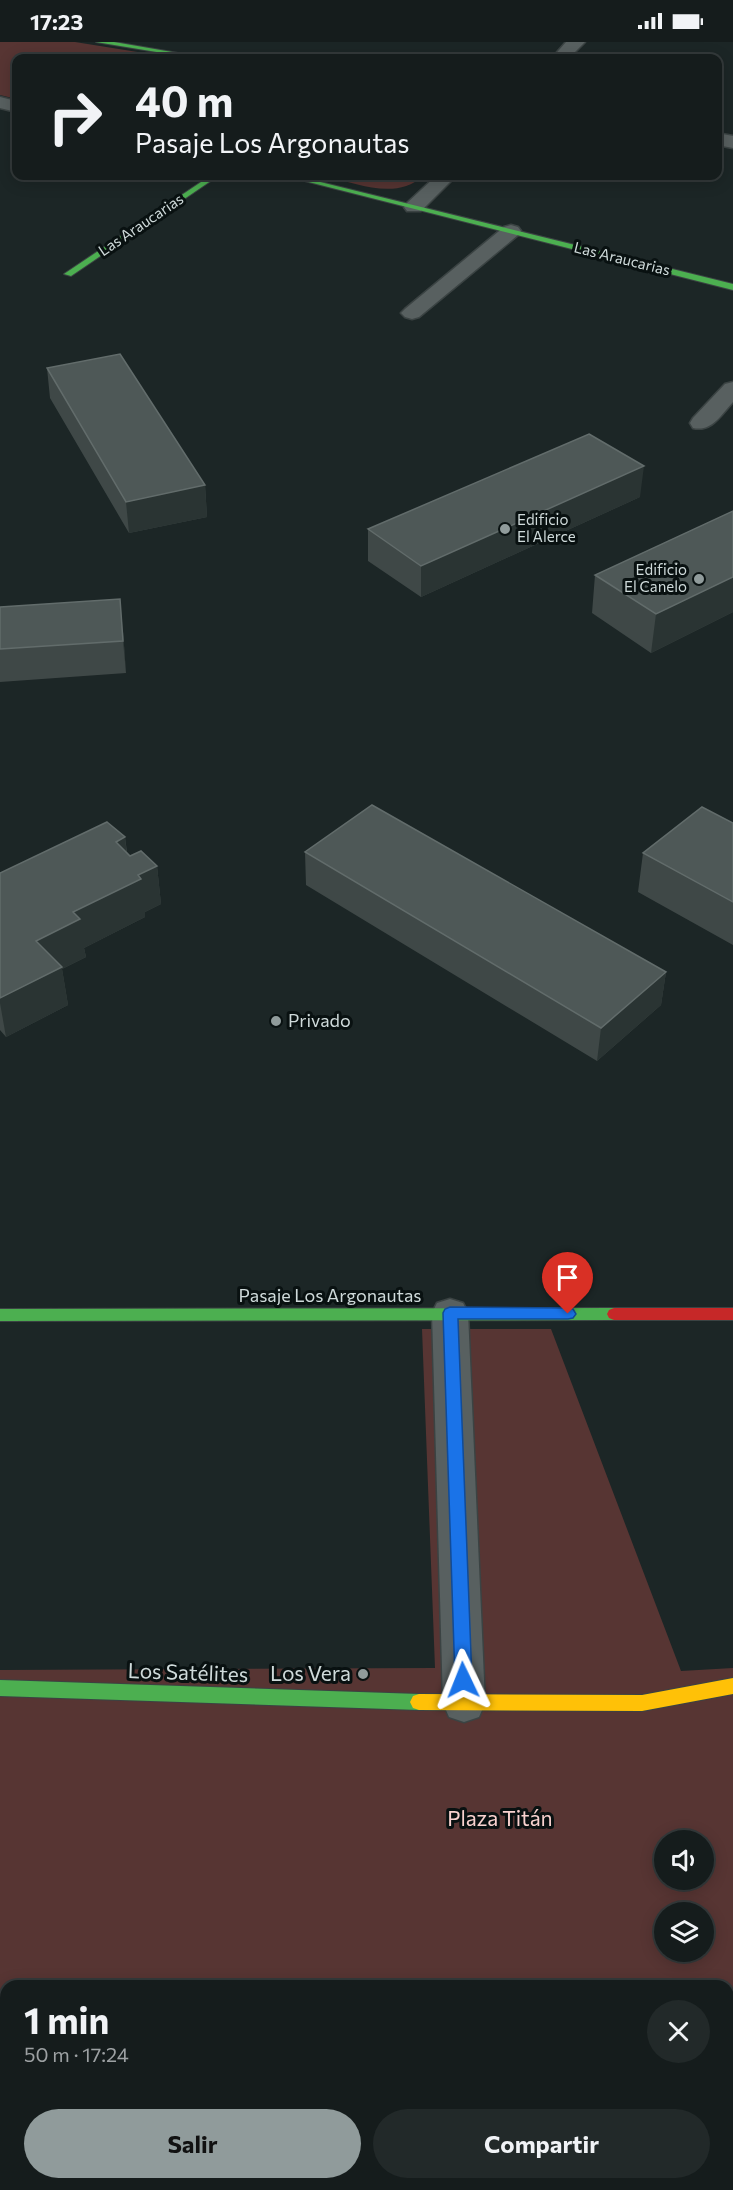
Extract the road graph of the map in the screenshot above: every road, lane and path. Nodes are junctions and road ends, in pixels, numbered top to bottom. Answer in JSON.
{"nodes":[{"id":1,"x":100,"y":42,"type":"edge"},
{"id":2,"x":576,"y":42,"type":"edge"},
{"id":3,"x":177,"y":54,"type":"edge"},
{"id":4,"x":564,"y":54,"type":"edge"},
{"id":5,"x":208,"y":180,"type":"edge"},
{"id":6,"x":305,"y":180,"type":"edge"},
{"id":7,"x":442,"y":180,"type":"edge"},
{"id":8,"x":414,"y":207,"type":"junction"},
{"id":9,"x":511,"y":231,"type":"junction"},
{"id":10,"x":68,"y":274,"type":"dead end"},
{"id":11,"x":733,"y":287,"type":"edge"},
{"id":12,"x":412,"y":313,"type":"dead end"},
{"id":13,"x":733,"y":389,"type":"edge"},
{"id":14,"x":701,"y":423,"type":"dead end"},
{"id":15,"x":450,"y":1313,"type":"junction"},
{"id":16,"x":733,"y":1314,"type":"edge"},
{"id":17,"x":0,"y":1315,"type":"edge"},
{"id":18,"x":733,"y":1686,"type":"edge"},
{"id":19,"x":0,"y":1688,"type":"edge"},
{"id":20,"x":464,"y":1703,"type":"junction"}],
"edges":[{"from":1,"to":3,"type":"street"},
{"from":2,"to":4,"type":"street"},
{"from":5,"to":10,"type":"street","name":"Las Araucarias"},
{"from":6,"to":8,"type":"street","name":"Las Araucarias"},
{"from":7,"to":8,"type":"street"},
{"from":8,"to":9,"type":"street","name":"Las Araucarias"},
{"from":9,"to":11,"type":"street","name":"Las Araucarias"},
{"from":9,"to":12,"type":"street"},
{"from":13,"to":14,"type":"street"},
{"from":15,"to":16,"type":"street","name":"Pasaje Los Argonautas"},
{"from":15,"to":17,"type":"street","name":"Pasaje Los Argonautas"},
{"from":15,"to":20,"type":"street"},
{"from":18,"to":20,"type":"street","name":"Los Satélites"},
{"from":19,"to":20,"type":"street","name":"Los Satélites"}]}
